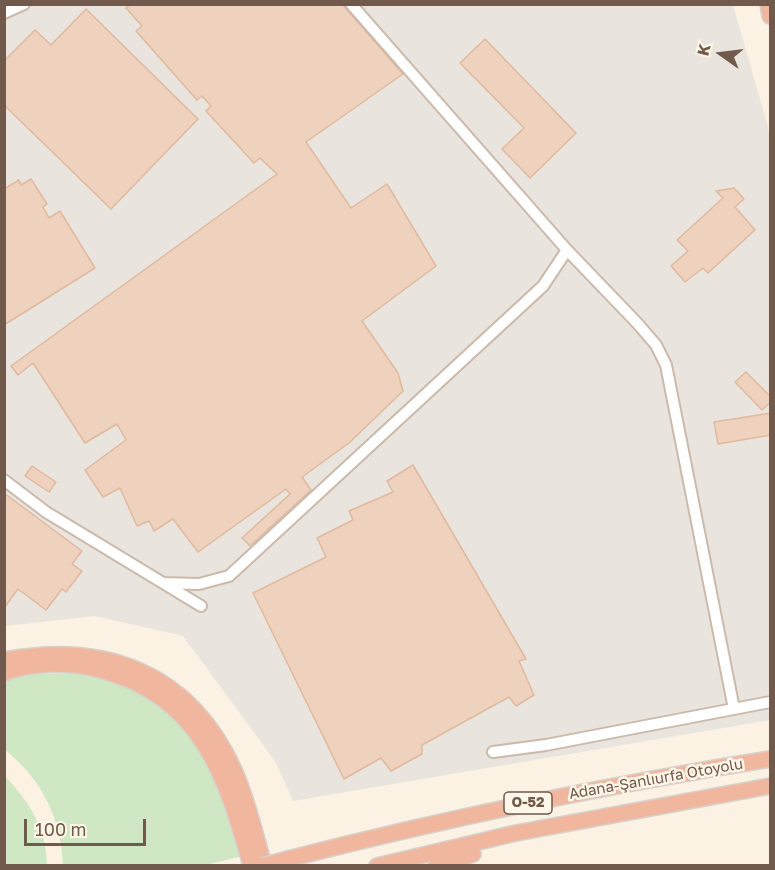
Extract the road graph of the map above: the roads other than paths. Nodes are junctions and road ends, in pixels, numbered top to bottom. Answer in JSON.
{"nodes":[{"id":1,"x":24,"y":4,"type":"edge"},
{"id":2,"x":351,"y":4,"type":"edge"},
{"id":3,"x":768,"y":4,"type":"edge"},
{"id":4,"x":4,"y":13,"type":"edge"},
{"id":5,"x":771,"y":16,"type":"edge"},
{"id":6,"x":567,"y":250,"type":"junction"},
{"id":7,"x":4,"y":480,"type":"edge"},
{"id":8,"x":164,"y":583,"type":"junction"},
{"id":9,"x":201,"y":606,"type":"dead end"},
{"id":10,"x":4,"y":660,"type":"edge"},
{"id":11,"x":4,"y":673,"type":"edge"},
{"id":12,"x":771,"y":702,"type":"edge"},
{"id":13,"x":734,"y":710,"type":"junction"},
{"id":14,"x":493,"y":752,"type":"dead end"},
{"id":15,"x":771,"y":759,"type":"edge"},
{"id":16,"x":771,"y":786,"type":"edge"},
{"id":17,"x":617,"y":816,"type":"junction"},
{"id":18,"x":251,"y":866,"type":"edge"},
{"id":19,"x":263,"y":866,"type":"edge"},
{"id":20,"x":377,"y":866,"type":"edge"},
{"id":21,"x":436,"y":866,"type":"edge"}],
"edges":[{"from":1,"to":4,"type":"street"},
{"from":2,"to":6,"type":"street"},
{"from":3,"to":5,"type":"highway"},
{"from":6,"to":8,"type":"street"},
{"from":6,"to":13,"type":"street"},
{"from":7,"to":8,"type":"street"},
{"from":8,"to":9,"type":"street"},
{"from":10,"to":19,"type":"highway"},
{"from":11,"to":18,"type":"highway"},
{"from":12,"to":13,"type":"street"},
{"from":13,"to":14,"type":"street"},
{"from":15,"to":19,"type":"highway","name":"Adana-Şanlıurfa Otoyolu","number":"O-52","bridge":true},
{"from":16,"to":17,"type":"highway","name":"Adana-Şanlıurfa Otoyolu","number":"O-52"},
{"from":17,"to":20,"type":"highway","name":"Adana-Şanlıurfa Otoyolu","number":"O-52"},
{"from":17,"to":21,"type":"highway"}]}
